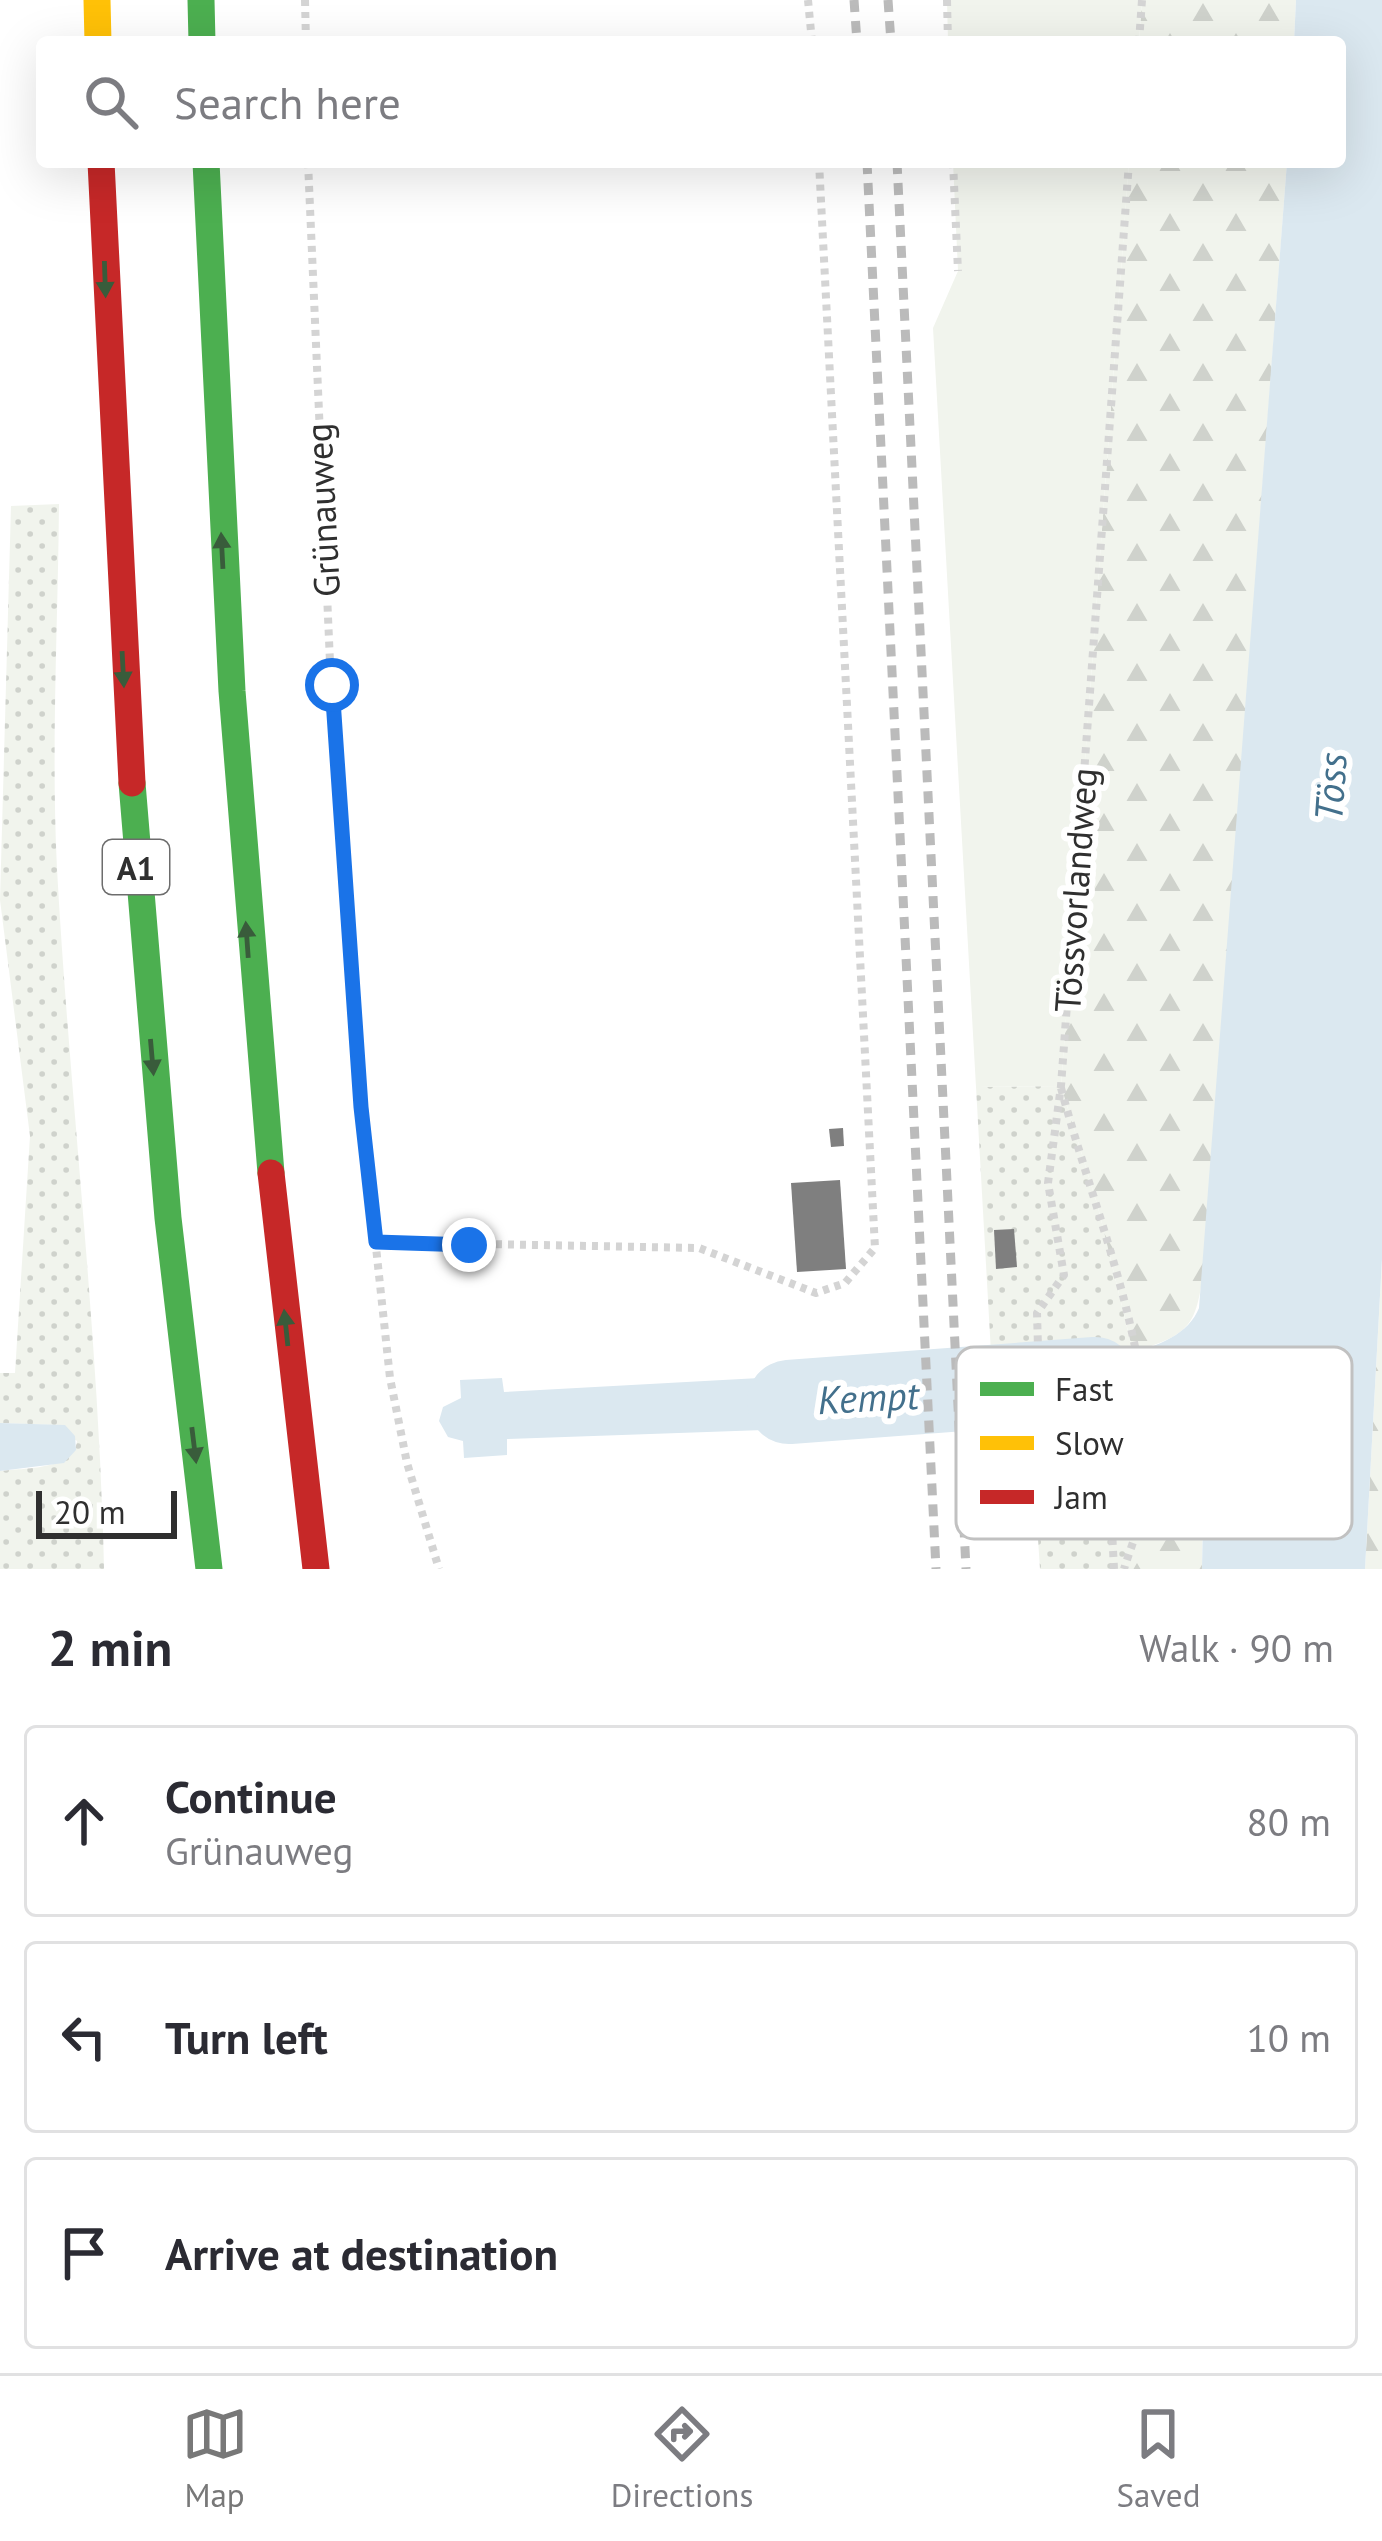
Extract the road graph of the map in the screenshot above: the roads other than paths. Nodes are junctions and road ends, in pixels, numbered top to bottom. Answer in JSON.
{"nodes":[{"id":1,"x":97,"y":0,"type":"edge"},
{"id":2,"x":201,"y":0,"type":"edge"},
{"id":3,"x":98,"y":36,"type":"edge"},
{"id":4,"x":202,"y":36,"type":"edge"},
{"id":5,"x":101,"y":168,"type":"edge"},
{"id":6,"x":206,"y":168,"type":"edge"},
{"id":7,"x":209,"y":1569,"type":"edge"},
{"id":8,"x":316,"y":1569,"type":"edge"}],
"edges":[{"from":1,"to":3,"type":"highway"},
{"from":2,"to":4,"type":"highway"},
{"from":5,"to":7,"type":"highway","number":"A1","one_way":true},
{"from":8,"to":6,"type":"highway","one_way":true}]}
